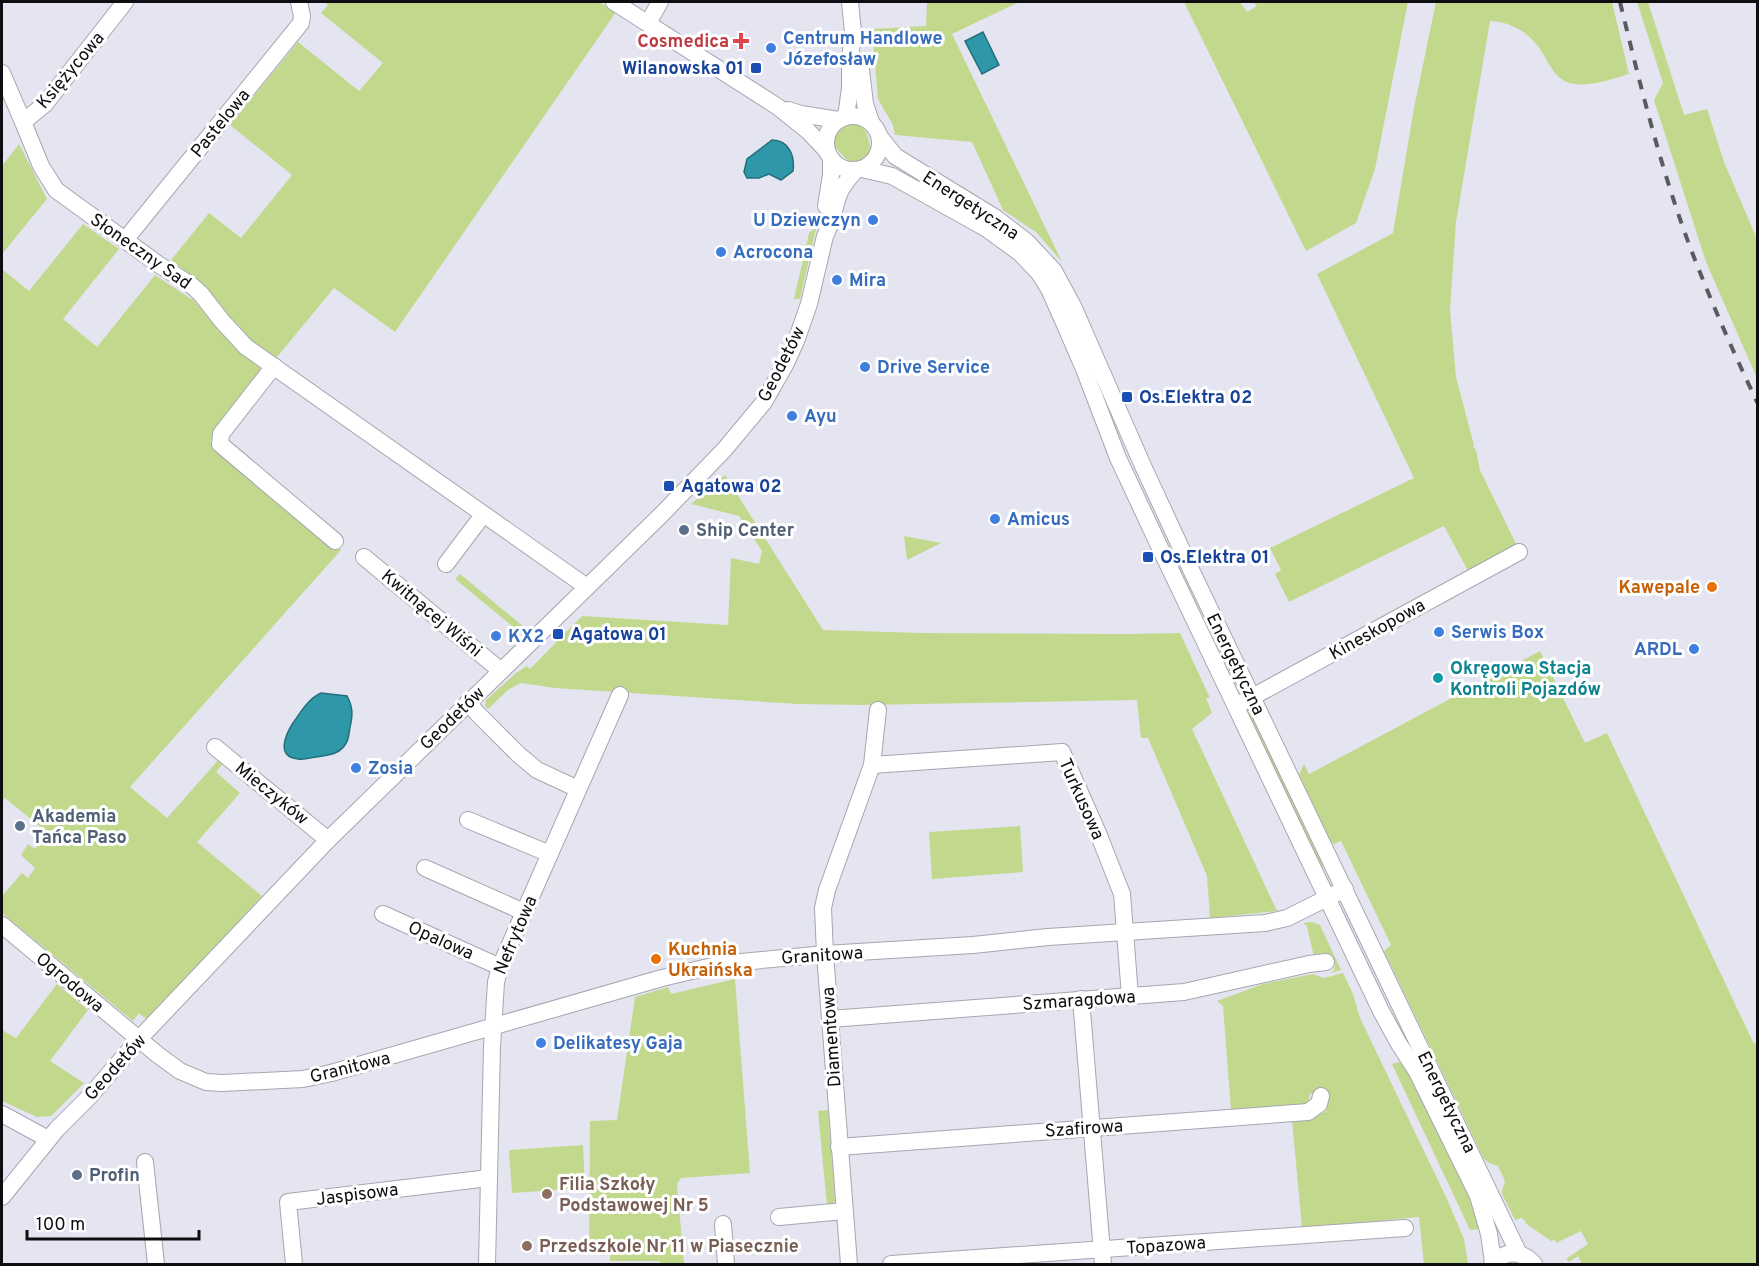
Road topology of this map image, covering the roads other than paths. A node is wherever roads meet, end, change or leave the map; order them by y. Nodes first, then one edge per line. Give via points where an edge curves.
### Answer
1 (125, 2) edge
2 (300, 2) edge
3 (614, 2) edge
4 (660, 2) edge
5 (850, 2) edge
6 (648, 23) junction
7 (853, 32) junction
8 (2, 73) edge
9 (778, 107) junction
10 (842, 118) junction
11 (23, 122) junction
12 (871, 122) junction
13 (880, 137) junction
14 (829, 155) junction
15 (859, 169) junction
16 (825, 236) junction
17 (125, 240) junction
18 (274, 366) junction
19 (483, 515) junction
20 (335, 541) dead end
21 (1519, 552) dead end
22 (364, 556) dead end
23 (446, 564) dead end
24 (587, 587) junction
25 (501, 670) junction
26 (620, 695) dead end
27 (1252, 697) junction
28 (468, 702) junction
29 (1235, 706) junction
30 (878, 710) dead end
31 (215, 747) dead end
32 (872, 765) junction
33 (578, 789) junction
34 (468, 820) dead end
35 (328, 840) junction
36 (550, 854) junction
37 (425, 868) dead end
38 (1345, 889) junction
39 (1327, 898) junction
40 (524, 912) junction
41 (383, 914) dead end
42 (2, 925) edge
43 (1125, 933) junction
44 (825, 954) junction
45 (1326, 962) dead end
46 (500, 967) junction
47 (1130, 996) junction
48 (1081, 999) junction
49 (830, 1019) junction
50 (494, 1026) junction
51 (140, 1039) junction
52 (1321, 1096) dead end
53 (2, 1114) edge
54 (1091, 1127) junction
55 (48, 1139) junction
56 (839, 1147) junction
57 (145, 1162) dead end
58 (489, 1178) junction
59 (2, 1197) edge
60 (844, 1211) junction
61 (779, 1216) dead end
62 (723, 1224) dead end
63 (1405, 1228) dead end
64 (1520, 1254) junction
65 (1102, 1257) edge
66 (1493, 1263) edge
67 (156, 1264) edge
68 (294, 1264) edge
69 (487, 1264) edge
70 (726, 1264) edge
71 (849, 1264) edge
72 (891, 1264) edge
73 (1534, 1264) edge

1 - 11 street, Księżycowa via 45,104
2 - 17 street, Pastelowa via 301,23
3 - 6 street
4 - 6 street
5 - 7 street
6 - 9 street
7 - 10 street via 850,88
7 - 12 street
8 - 11 street, Księżycowa
9 - 10 street via 801,114
9 - 14 street via 808,131
10 - 12 street via 859,116
10 - 14 street via 828,134
11 - 17 street, Słoneczny Sad via 41,166 56,190
12 - 13 street
13 - 15 street via 877,155
13 - 27 street, Energetyczna via 895,156 996,218 1027,242 1054,272
14 - 15 street via 841,167
14 - 16 street, Geodetów
15 - 16 street, Geodetów via 845,182
15 - 29 street, Energetyczna via 892,176 980,224 1020,253 1039,273 1080,360 1118,458
16 - 24 street, Geodetów via 807,313 764,402 724,450
17 - 18 street, Słoneczny Sad via 191,285 246,347
18 - 19 street, Słoneczny Sad
18 - 20 street via 221,434 220,444
19 - 23 street
19 - 24 street, Słoneczny Sad
21 - 27 street, Kineskopowa
22 - 25 street, Kwitnącej Wiśni
24 - 25 street, Geodetów
25 - 28 street, Geodetów
26 - 33 street, Nefrytowa
27 - 29 street, Kineskopowa
27 - 38 street, Energetyczna
28 - 33 street via 537,770
28 - 35 street, Geodetów
29 - 39 street, Energetyczna
30 - 32 street, Diamentowa
31 - 35 street, Mieczyków
32 - 43 street, Turkusowa via 1062,752 1122,894
32 - 44 street, Diamentowa via 827,890 823,908
33 - 36 street, Nefrytowa
34 - 36 street
35 - 51 street, Geodetów
36 - 40 street, Nefrytowa
37 - 40 street
38 - 39 street, Granitowa
38 - 64 street, Energetyczna
39 - 43 street, Granitowa via 1276,922
39 - 66 street, Energetyczna via 1478,1196 1490,1234
40 - 46 street, Nefrytowa
41 - 46 street, Opalowa
42 - 51 street, Ogrodowa
43 - 44 street, Granitowa
43 - 47 street, Turkusowa
44 - 49 street, Diamentowa
44 - 50 street, Granitowa via 712,966
45 - 47 street, Szmaragdowa via 1184,992
46 - 50 street, Nefrytowa
47 - 48 street, Szmaragdowa
48 - 49 street, Szmaragdowa
48 - 54 street
49 - 56 street, Diamentowa
50 - 51 street, Granitowa via 303,1079 231,1082 206,1082 190,1076
50 - 58 street, Nefrytowa
51 - 55 street, Geodetów
52 - 54 street, Szafirowa via 1319,1104 1308,1112
53 - 55 street
54 - 56 street, Szafirowa
54 - 65 street
55 - 59 street, Geodetów
56 - 60 street, Diamentowa
57 - 67 street
58 - 68 street, Jaspisowa via 288,1202
58 - 69 street, Nefrytowa
60 - 61 street
60 - 71 street, Diamentowa
62 - 70 street
63 - 65 street, Topazowa
64 - 66 street, Energetyczna via 1505,1254
64 - 73 street, Energetyczna
65 - 72 street, Topazowa

